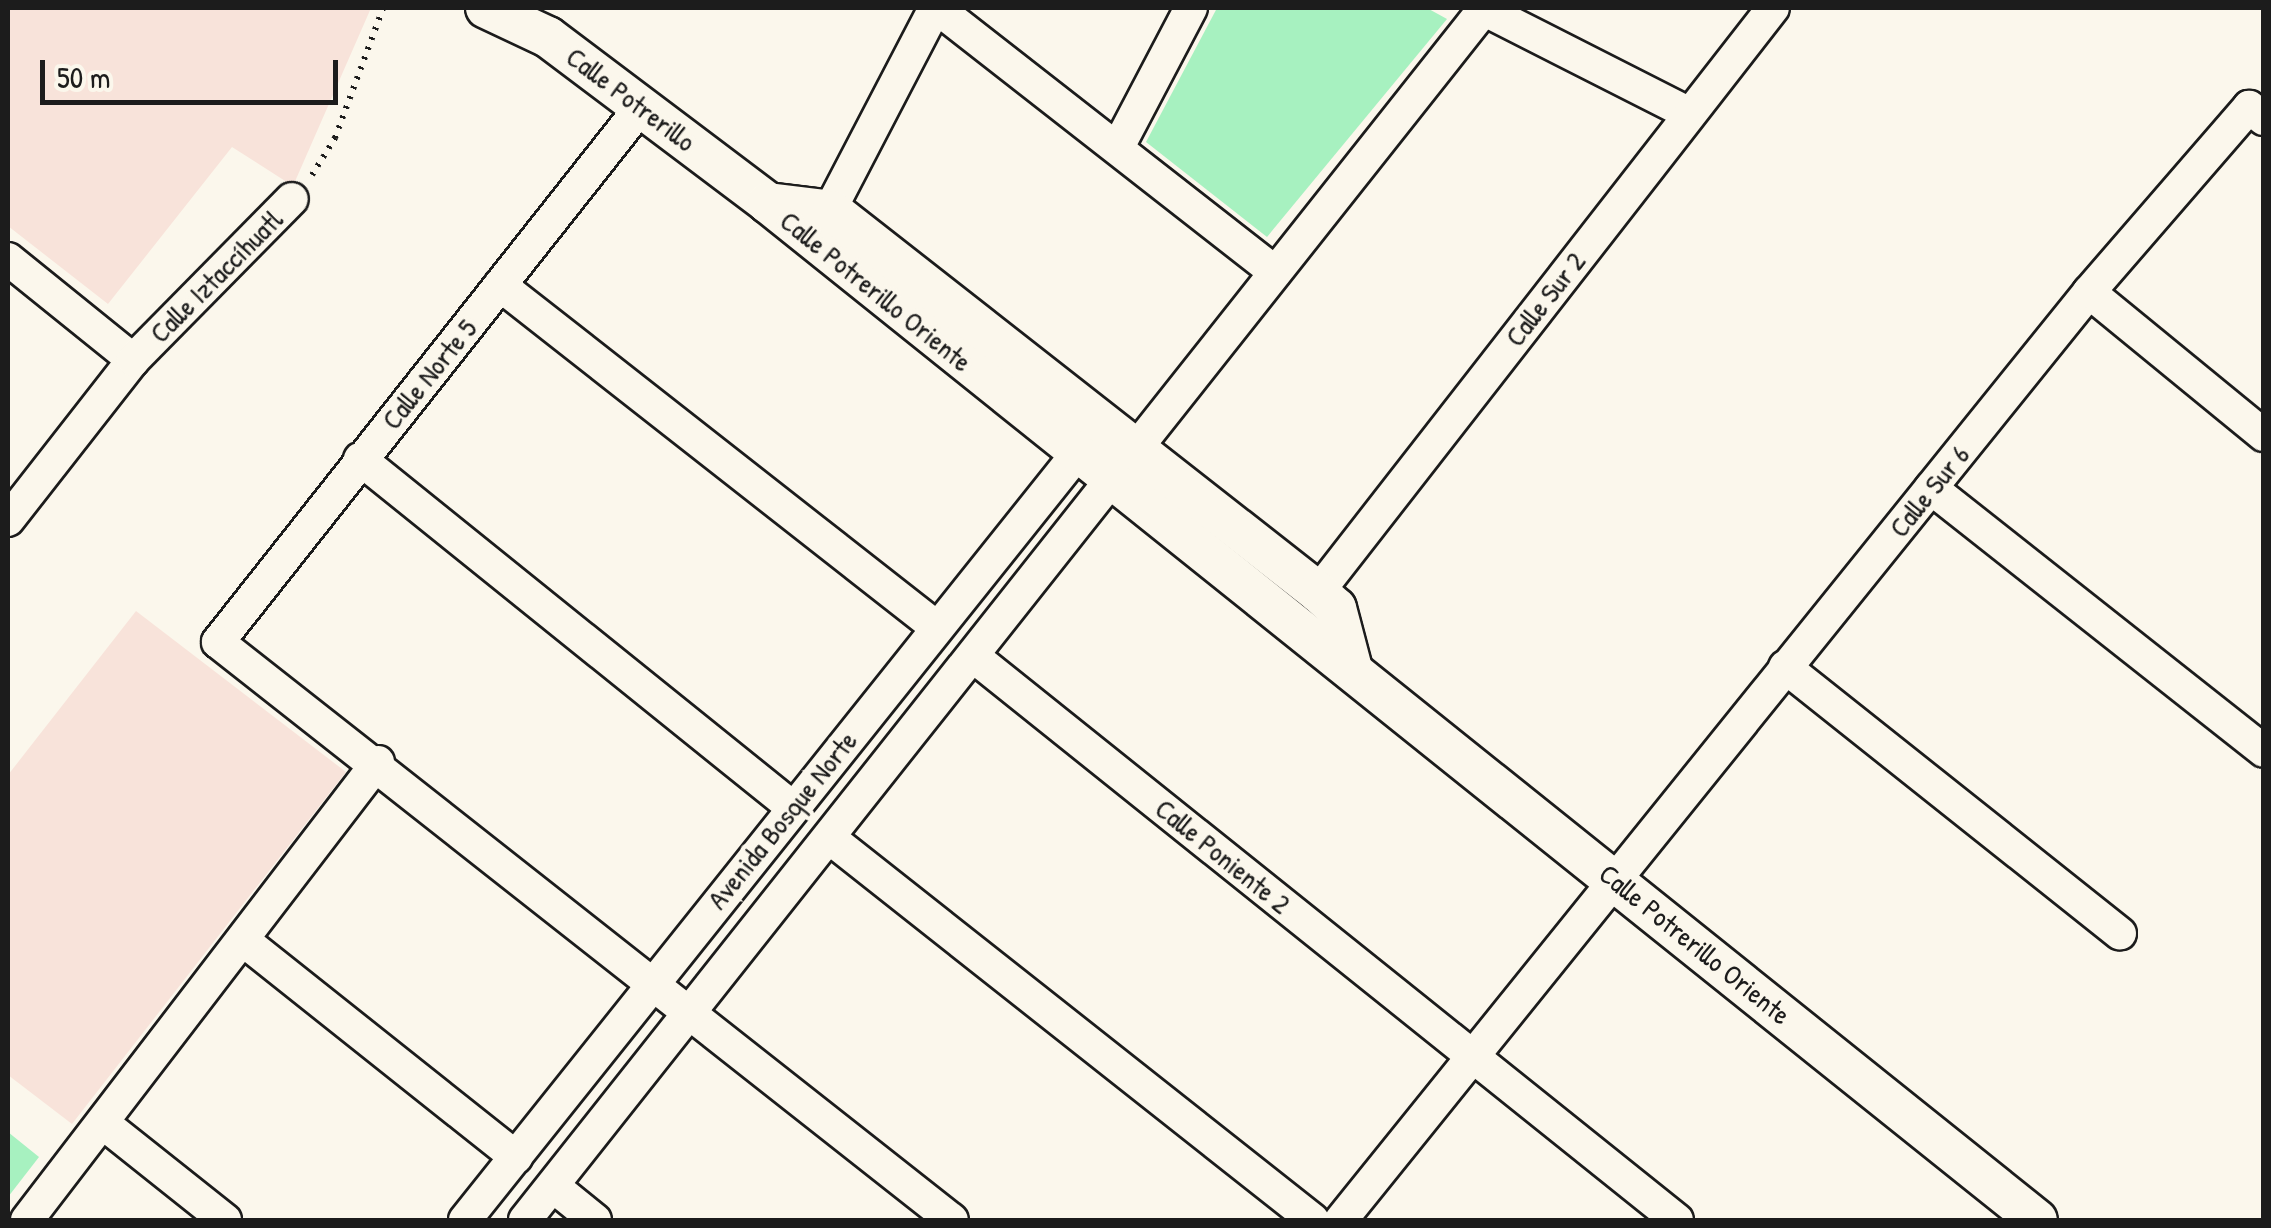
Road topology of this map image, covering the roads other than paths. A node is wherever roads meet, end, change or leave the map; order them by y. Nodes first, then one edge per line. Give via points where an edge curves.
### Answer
1 (486, 8) edge
2 (936, 8) edge
3 (1191, 8) edge
4 (1482, 8) edge
5 (1773, 8) edge
6 (641, 107) junction
7 (2256, 113) edge
8 (1688, 114) junction
9 (1118, 147) junction
10 (292, 200) road end
11 (768, 203) joint
12 (822, 225) junction
13 (8, 259) edge
14 (1274, 272) junction
15 (500, 285) junction
16 (2089, 292) junction
17 (132, 360) junction
18 (1102, 422) junction
19 (2264, 434) edge
20 (1137, 449) junction
21 (1076, 454) junction
22 (360, 458) junction
23 (1112, 482) junction
24 (1931, 488) junction
25 (8, 520) edge
26 (1318, 592) junction
27 (936, 627) junction
28 (973, 656) junction
29 (1785, 667) junction
30 (1352, 669) junction
31 (2264, 751) edge
32 (378, 762) junction
33 (792, 807) junction
34 (830, 840) junction
35 (1615, 880) junction
36 (2120, 933) dead end
37 (243, 940) junction
38 (652, 983) junction
39 (687, 1009) junction
40 (1472, 1056) junction
41 (102, 1123) junction
42 (516, 1158) junction
43 (553, 1186) junction
44 (27, 1220) edge
45 (226, 1220) edge
46 (464, 1220) edge
47 (525, 1220) edge
48 (594, 1220) edge
49 (952, 1220) edge
50 (1313, 1220) edge
51 (1342, 1220) edge
52 (1677, 1220) edge
53 (2037, 1220) edge

1 - 6 street, Calle Potrerillo via 548,37
2 - 9 street
2 - 12 street
3 - 9 street
4 - 8 street
4 - 14 street, Avenida Bosque Norte
5 - 8 street, Calle Sur 2
6 - 11 street, Calle Potrerillo
6 - 15 street, Calle Norte 5
7 - 16 street, Calle Sur 6
8 - 26 street, Calle Sur 2
9 - 14 street
10 - 17 street, Calle Iztaccíhuatl
11 - 12 street, Calle Potrerillo Oriente
12 - 18 street, Calle Potrerillo Oriente
12 - 21 street, Calle Potrerillo Oriente
13 - 17 street
14 - 20 street, Avenida Bosque Norte
15 - 22 street, Calle Norte 5
15 - 27 street
16 - 19 street
16 - 24 street, Calle Sur 6
17 - 25 street, Calle Iztaccíhuatl
18 - 20 street, Calle Potrerillo Oriente
18 - 21 street, Avenida Bosque Norte
20 - 23 street, Avenida Bosque Norte
20 - 26 street, Calle Potrerillo Oriente
21 - 23 street, Calle Potrerillo Oriente
21 - 27 street, Avenida Bosque Norte
22 - 32 street, Calle Norte 5 via 218,642
22 - 33 street
23 - 28 street, Avenida Bosque Norte
23 - 30 street, Calle Potrerillo Oriente
24 - 29 street, Calle Sur 6
24 - 31 street
26 - 30 street, Calle Potrerillo Oriente via 1336,608
27 - 33 street, Avenida Bosque Norte
28 - 34 street, Avenida Bosque Norte
28 - 40 street, Calle Poniente 2
29 - 35 street, Calle Sur 6
29 - 36 street
30 - 35 street, Calle Potrerillo Oriente
32 - 37 street
32 - 38 street
33 - 38 street, Avenida Bosque Norte
34 - 39 street, Avenida Bosque Norte
34 - 50 street
35 - 40 street, Calle Sur 6
35 - 53 street, Calle Potrerillo Oriente
37 - 41 street
37 - 42 street
38 - 39 street
38 - 42 street, Avenida Bosque Norte
39 - 43 street, Avenida Bosque Norte
39 - 49 street
40 - 51 street, Calle Sur 6
40 - 52 street, Calle Poniente 2
41 - 44 street
41 - 45 street
42 - 46 street, Avenida Bosque Norte
43 - 47 street, Avenida Bosque Norte
43 - 48 street

